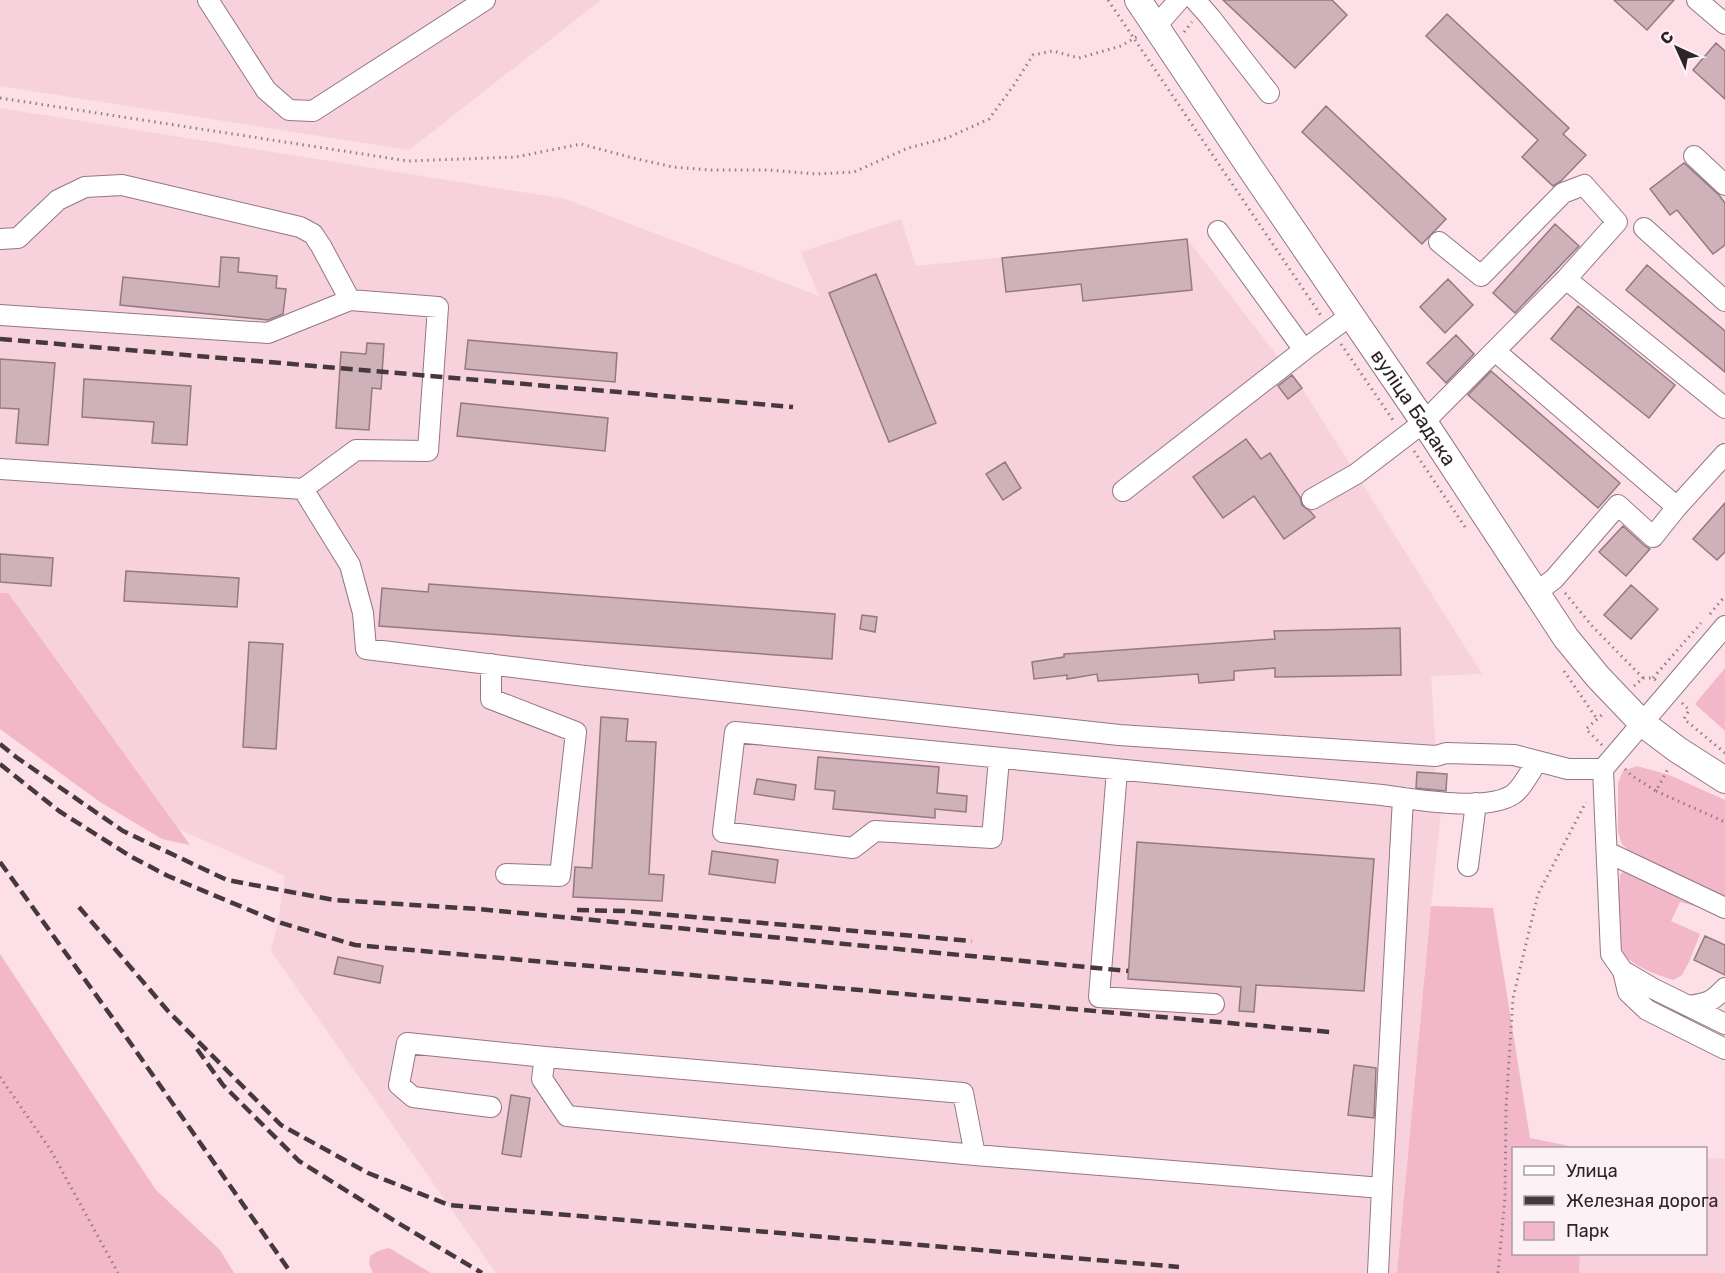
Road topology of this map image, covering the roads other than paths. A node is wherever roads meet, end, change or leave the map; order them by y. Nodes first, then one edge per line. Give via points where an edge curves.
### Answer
1 (208, 0) edge
2 (485, 0) edge
3 (1138, 0) edge
4 (1179, 0) edge
5 (1195, 0) edge
6 (1697, 0) edge
7 (1725, 24) edge
8 (1156, 26) junction
9 (1269, 93) dead end
10 (1694, 156) dead end
11 (1725, 185) edge
12 (1644, 228) dead end
13 (1218, 231) dead end
14 (0, 239) edge
15 (1439, 242) dead end
16 (1566, 279) junction
17 (350, 300) junction
18 (1725, 301) edge
19 (0, 315) edge
20 (1341, 322) junction
21 (1304, 350) junction
22 (1495, 351) junction
23 (1725, 408) edge
24 (1414, 429) junction
25 (1725, 454) edge
26 (0, 469) edge
27 (303, 489) junction
28 (1123, 491) dead end
29 (1312, 499) dead end
30 (1677, 507) junction
31 (1537, 592) junction
32 (1725, 626) edge
33 (491, 664) junction
34 (1642, 723) junction
35 (999, 759) junction
36 (1537, 761) junction
37 (1608, 762) junction
38 (1117, 770) junction
39 (1724, 778) edge
40 (1403, 798) junction
41 (1476, 803) junction
42 (1607, 852) junction
43 (1468, 866) dead end
44 (506, 874) dead end
45 (1725, 908) edge
46 (1623, 971) junction
47 (1725, 988) edge
48 (1214, 1004) dead end
49 (1688, 1006) junction
50 (1725, 1024) edge
51 (1725, 1049) edge
52 (545, 1057) junction
53 (491, 1107) dead end
54 (975, 1155) junction
55 (1382, 1188) junction
56 (1378, 1273) edge

1 - 2 street via 266,90 289,111 313,111
3 - 8 main road, вуліца Бадака
4 - 8 street
5 - 9 street
6 - 7 street
8 - 20 main road, вуліца Бадака via 1251,170
10 - 11 street
12 - 18 street
13 - 21 street
14 - 17 street via 18,238 58,200 86,187 122,185 300,227 313,234
15 - 16 street via 1481,276 1563,193 1584,185 1617,222
16 - 22 street
16 - 23 street
17 - 19 street via 268,333
17 - 27 street via 438,307 428,451 356,450
20 - 21 street
20 - 24 main road, вуліца Бадака
21 - 28 street
22 - 24 street
22 - 30 street
24 - 29 street via 1356,474
24 - 31 main road, вуліца Бадака
25 - 30 street
26 - 27 street
27 - 33 street via 350,566 363,613 366,649
30 - 31 street via 1653,537 1618,506 1554,579
31 - 34 main road, вуліца Бадака via 1566,638
32 - 34 street
33 - 36 street via 1119,735 1436,756 1514,755
33 - 44 street via 490,699 576,732 560,876
34 - 37 street
34 - 39 main road, вуліца Бадака
35 - 35 street via 735,732 723,832 853,848 875,831 992,838
35 - 38 street
36 - 37 street via 1568,770
36 - 41 street via 1515,793
37 - 42 street
38 - 40 street
38 - 48 street via 1099,997
40 - 41 street
40 - 55 street
41 - 43 street
42 - 45 street
42 - 46 street via 1611,954
46 - 49 street
46 - 51 street via 1628,992 1647,1010
47 - 49 street via 1713,1000
49 - 50 street
52 - 53 street via 407,1043 399,1085 413,1097
52 - 54 street via 542,1079 567,1116
52 - 54 street via 963,1093
54 - 55 street
55 - 56 street

